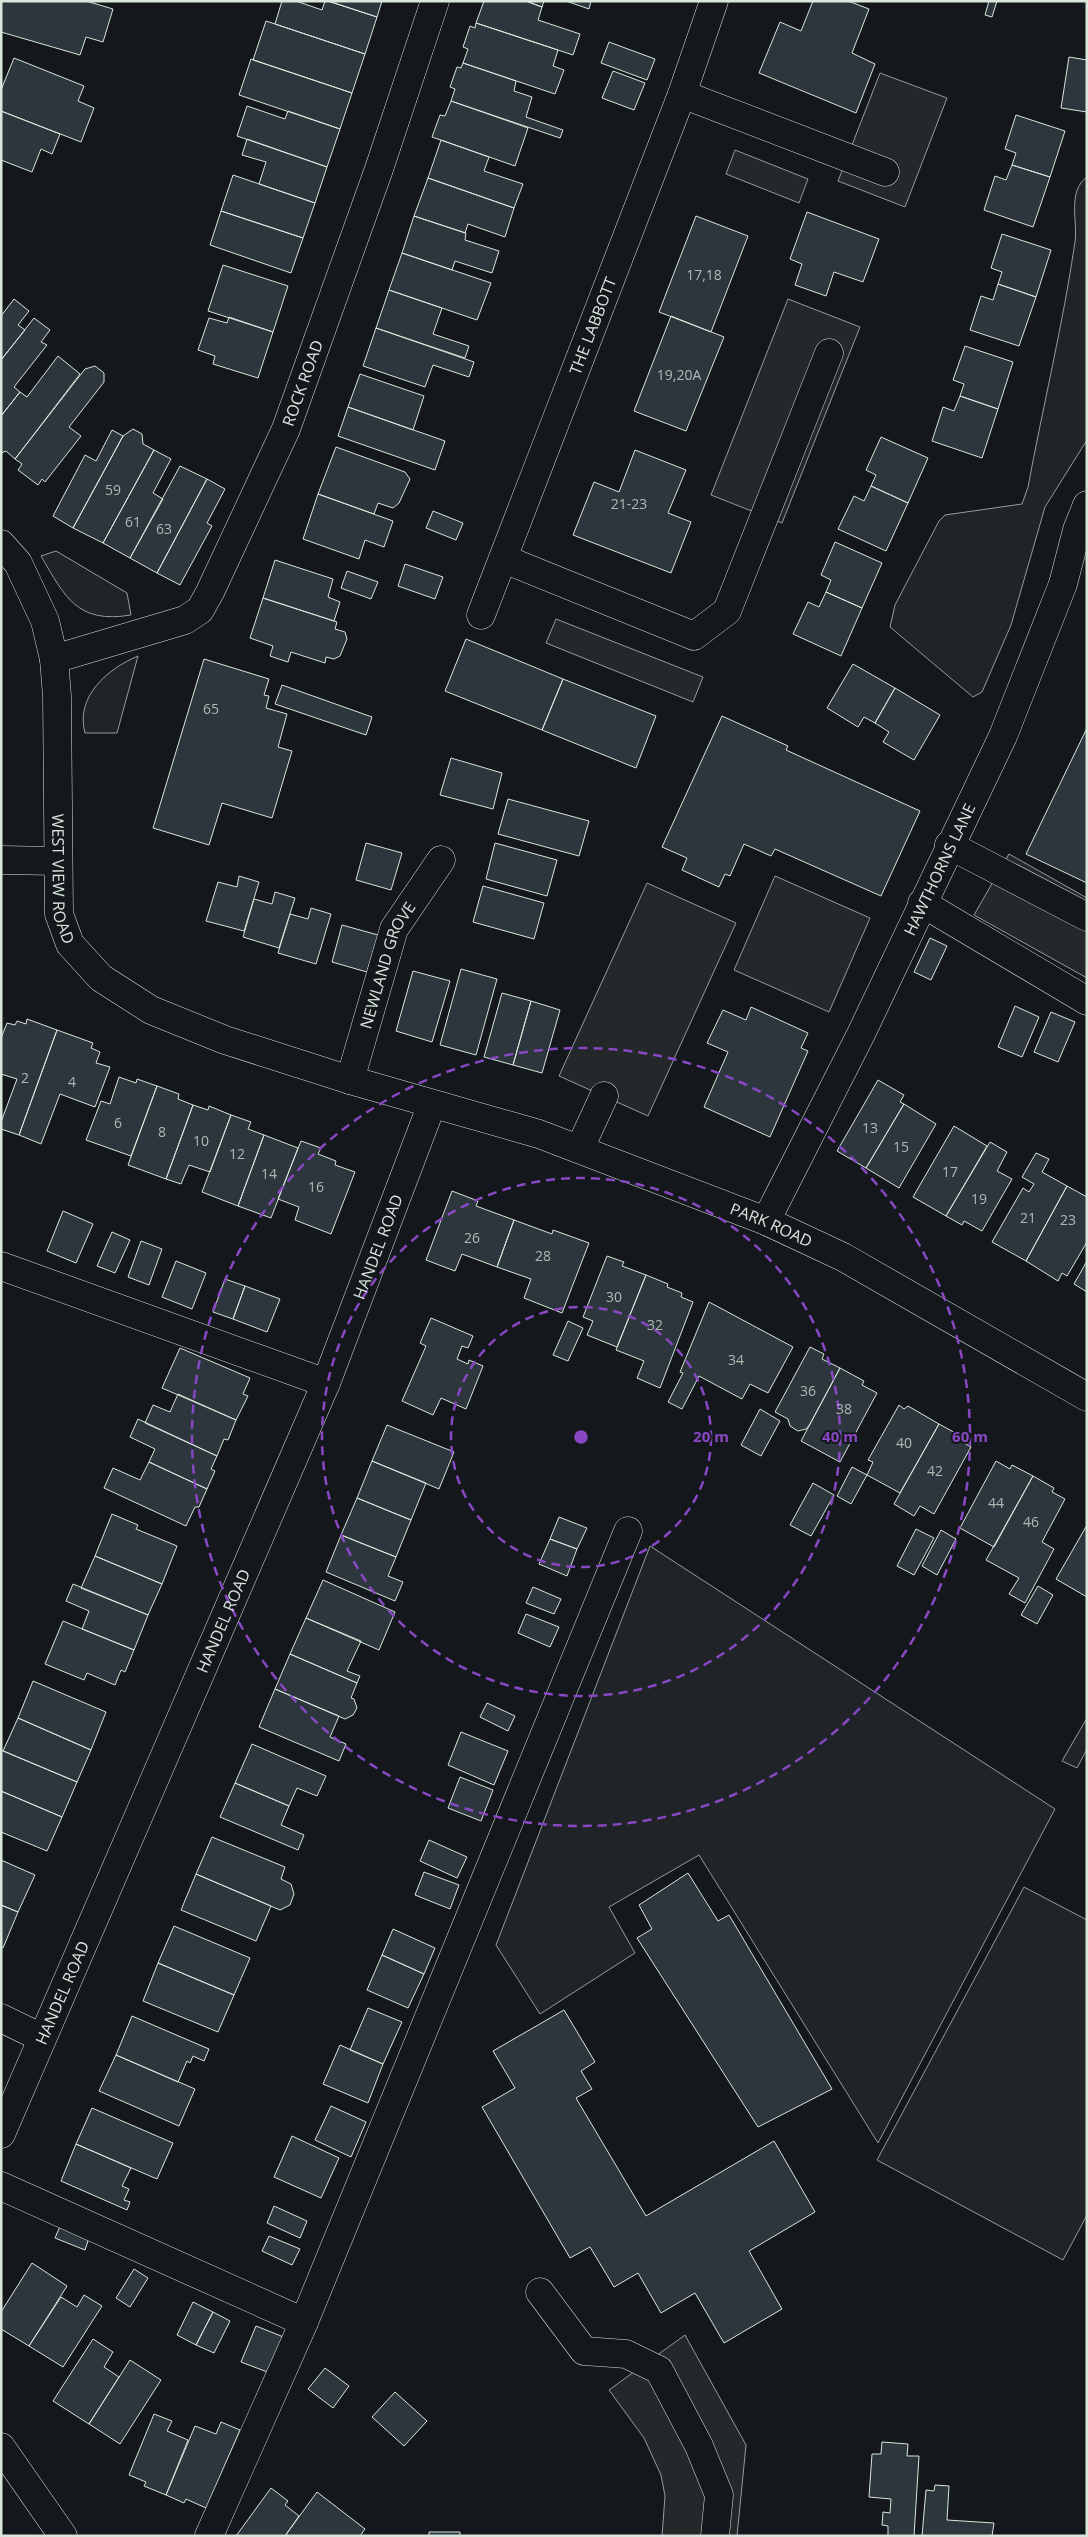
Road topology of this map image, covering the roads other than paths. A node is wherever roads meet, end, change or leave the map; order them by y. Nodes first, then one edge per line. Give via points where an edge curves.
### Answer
1 (435, 1) edge
2 (714, 1) edge
3 (682, 94) junction
4 (885, 172) dead end
5 (828, 353) dead end
6 (1087, 505) edge
7 (1, 544) edge
8 (504, 558) junction
9 (481, 615) dead end
10 (54, 659) junction
11 (949, 845) junction
12 (1, 860) edge
13 (442, 860) dead end
14 (57, 861) junction
15 (922, 903) junction
16 (1087, 917) edge
17 (1087, 1001) edge
18 (350, 1080) junction
19 (604, 1096) dead end
20 (432, 1104) junction
21 (580, 1148) junction
22 (766, 1221) junction
23 (1, 1266) edge
24 (326, 1383) junction
25 (1087, 1397) edge
26 (628, 1531) dead end
27 (1, 2018) edge
28 (42, 2038) junction
29 (1, 2134) edge
30 (1, 2186) edge
31 (540, 2292) dead end
32 (304, 2322) junction
33 (1, 2447) edge
34 (63, 2536) edge
35 (209, 2536) edge
36 (716, 2536) edge

1 - 10 street, ROCK ROAD via 286,429 200,610 185,620
2 - 3 street, THE LABBOTT
3 - 4 street
3 - 8 street, THE LABBOTT
5 - 8 street via 727,611 694,636
6 - 11 street, HAWTHORNS LANE via 1063,584 1003,736
7 - 10 street, WEST VIEW ROAD via 18,563 46,621
8 - 9 street, THE LABBOTT
10 - 14 street, WEST VIEW ROAD
11 - 15 street, HAWTHORNS LANE
11 - 16 street
12 - 14 street
13 - 18 street, NEWLAND GROVE via 394,929
14 - 18 street, WEST VIEW ROAD via 59,914 70,944 102,978 159,1014 225,1040
15 - 17 street
15 - 22 street, HAWTHORNS LANE via 861,1034
18 - 20 street, WEST VIEW ROAD
19 - 21 street
20 - 21 street, PARK ROAD
20 - 24 street, HANDEL ROAD
21 - 22 street, PARK ROAD
22 - 25 street, PARK ROAD via 843,1257
23 - 24 street
24 - 28 street, HANDEL ROAD
26 - 32 street
27 - 28 street
28 - 29 street, HANDEL ROAD
30 - 32 street
31 - 36 street via 584,2351 626,2354 659,2370 719,2495
32 - 35 street
33 - 34 street

